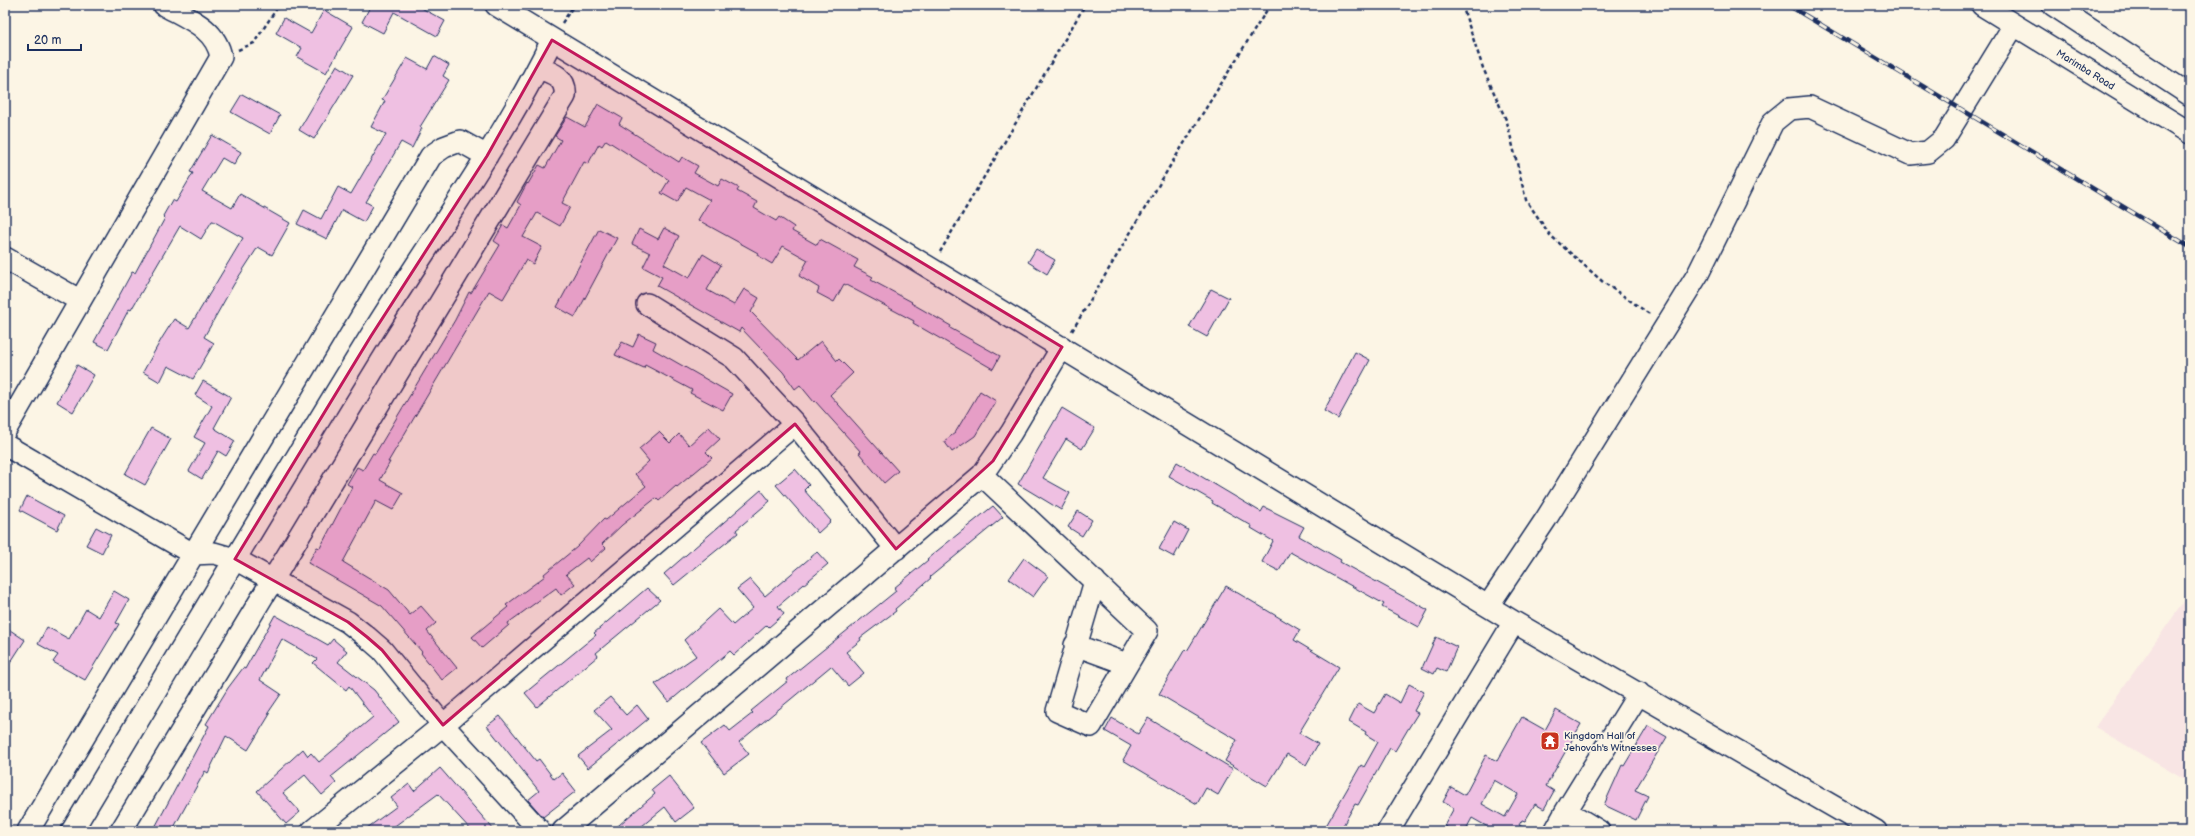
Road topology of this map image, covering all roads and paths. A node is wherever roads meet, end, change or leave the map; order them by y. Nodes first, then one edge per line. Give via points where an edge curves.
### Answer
1 (164, 5) edge
2 (279, 5) edge
3 (496, 5) edge
4 (1085, 5) edge
5 (1270, 5) edge
6 (1462, 5) edge
7 (1982, 5) edge
8 (2053, 5) edge
9 (2014, 25) junction
10 (552, 40) junction
11 (221, 57) junction
12 (538, 68) junction
13 (2190, 95) edge
14 (2190, 133) edge
15 (487, 156) junction
16 (5, 258) edge
17 (930, 268) junction
18 (79, 300) junction
19 (646, 304) dead end
20 (1666, 326) junction
21 (1062, 347) junction
22 (795, 424) junction
23 (5, 431) edge
24 (5, 445) edge
25 (982, 475) junction
26 (896, 549) junction
27 (193, 554) junction
28 (235, 559) junction
29 (273, 580) junction
30 (1095, 581) junction
31 (1488, 606) junction
32 (1514, 622) junction
33 (1075, 645) junction
34 (1127, 664) junction
35 (1639, 692) junction
36 (443, 725) junction
37 (1566, 811) junction
38 (28, 831) edge
39 (72, 831) edge
40 (121, 831) edge
41 (312, 831) edge
42 (540, 831) edge
43 (563, 831) edge
44 (1388, 831) edge
45 (1555, 831) edge
46 (1599, 831) edge
47 (1876, 831) edge

1 - 11 street via 214,37
2 - 11 path via 254,42
3 - 10 street
4 - 17 path
5 - 21 path
6 - 20 path via 1483,68 1507,122 1526,200 1550,235 1603,282
7 - 9 street, Marimba Road
8 - 13 street
9 - 14 street, Marimba Road
9 - 20 street via 1944,139 1928,152 1910,154 1810,107 1789,109 1773,122 1698,274
10 - 12 street
10 - 17 street
11 - 18 street
12 - 15 street
12 - 29 street via 552,72 561,79 566,88 565,96
15 - 27 street via 460,141 444,147 431,156
15 - 28 street via 367,343
16 - 18 street
17 - 21 street
18 - 23 street
19 - 22 street via 734,358
20 - 31 street via 1546,519
21 - 25 street via 1008,439
21 - 31 street
22 - 26 street
22 - 36 street
24 - 27 street
25 - 26 street
25 - 30 street
26 - 43 street
27 - 28 street via 214,553
27 - 38 street
28 - 29 street
28 - 39 street
29 - 36 street via 348,622 382,650
29 - 40 street
30 - 33 street
30 - 34 street via 1147,631
31 - 32 street
32 - 35 street
32 - 44 street
33 - 34 street
33 - 34 street via 1057,711 1091,726
35 - 37 street
35 - 47 street
36 - 41 street
36 - 42 street
37 - 45 street
37 - 46 street

